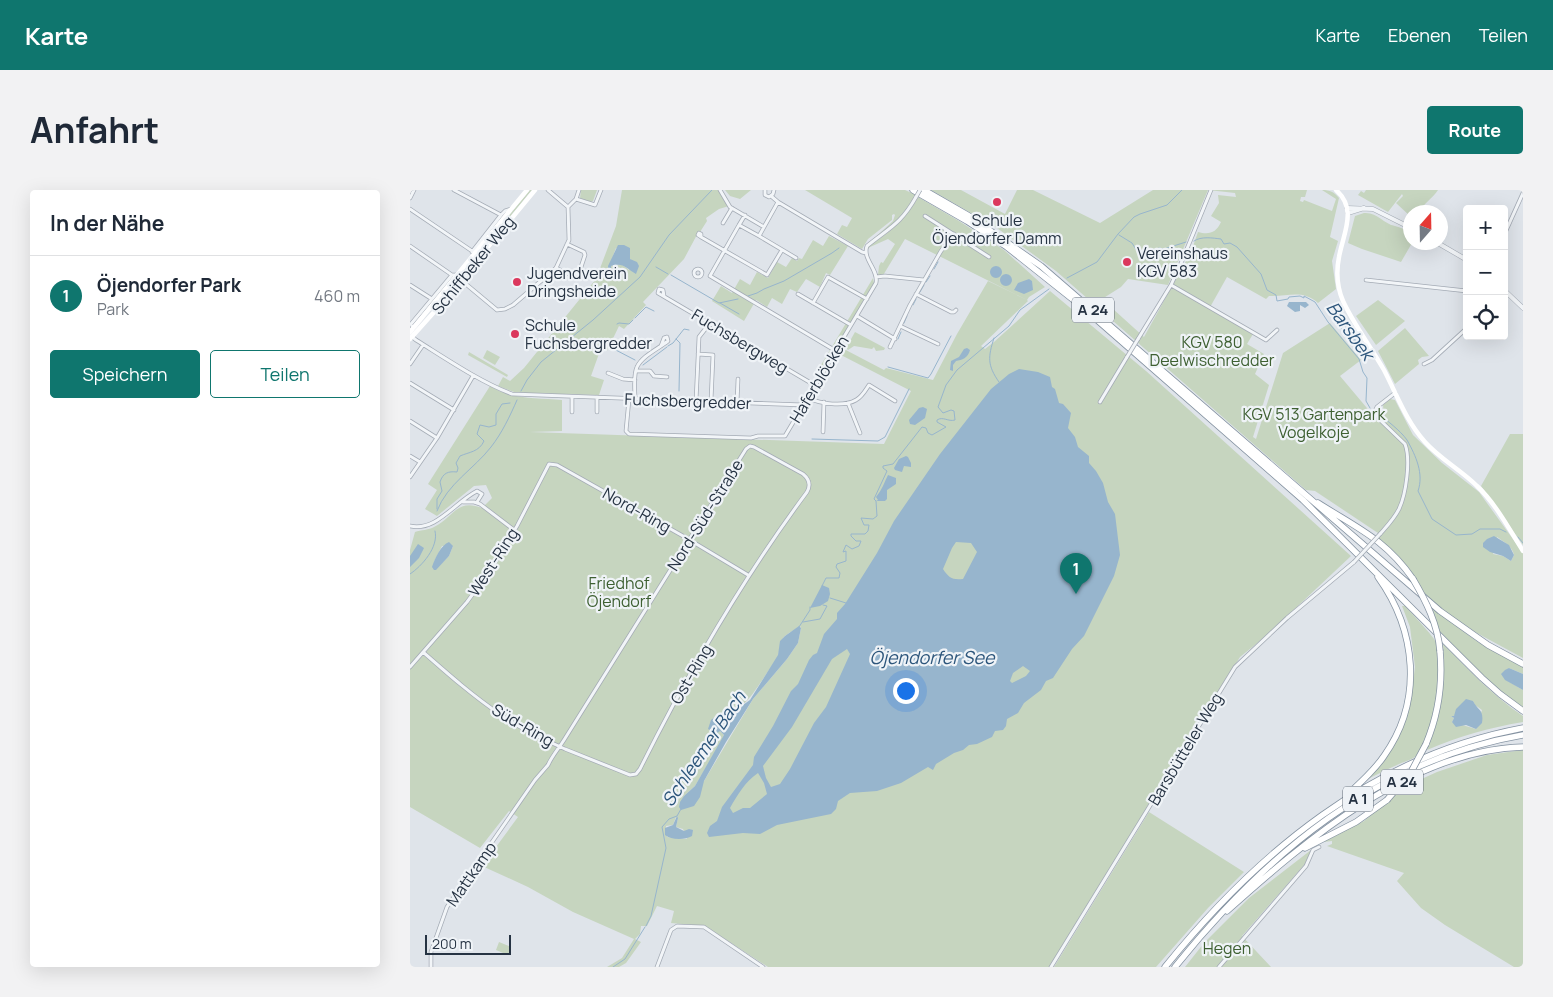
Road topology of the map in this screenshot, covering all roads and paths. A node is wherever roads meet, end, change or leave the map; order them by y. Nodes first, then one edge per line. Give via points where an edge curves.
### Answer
1 (414, 190) edge
2 (454, 190) edge
3 (527, 190) edge
4 (535, 190) edge
5 (548, 190) edge
6 (579, 190) edge
7 (601, 190) edge
8 (720, 190) edge
9 (765, 190) edge
10 (774, 190) edge
11 (913, 190) edge
12 (920, 190) edge
13 (924, 190) edge
14 (1211, 190) edge
15 (1336, 190) edge
16 (1523, 193) edge
17 (771, 196) junction
18 (410, 198) edge
19 (576, 199) junction
20 (778, 202) junction
21 (1517, 206) junction
22 (568, 207) junction
23 (732, 208) junction
24 (410, 209) edge
25 (511, 209) junction
26 (1348, 210) junction
27 (1523, 210) edge
28 (501, 216) junction
29 (745, 216) junction
30 (925, 216) dead end
31 (723, 222) dead end
32 (1403, 224) edge
33 (739, 225) junction
34 (1508, 226) edge
35 (764, 227) junction
36 (954, 234) junction
37 (759, 236) junction
38 (702, 238) dead end
39 (487, 239) junction
40 (567, 244) junction
41 (410, 246) edge
42 (488, 246) junction
43 (1448, 249) edge
44 (782, 250) junction
45 (724, 251) junction
46 (866, 253) junction
47 (472, 254) junction
48 (988, 257) dead end
49 (796, 258) dead end
50 (1463, 258) edge
51 (556, 268) junction
52 (702, 273) dead end
53 (458, 275) junction
54 (452, 276) junction
55 (710, 276) junction
56 (876, 277) junction
57 (461, 280) junction
58 (924, 280) junction
59 (1366, 280) dead end
60 (410, 285) edge
61 (1171, 285) junction
62 (1463, 291) edge
63 (798, 294) dead end
64 (916, 294) junction
65 (1508, 295) edge
66 (664, 296) dead end
67 (432, 299) junction
68 (867, 299) junction
69 (813, 303) junction
70 (1523, 308) edge
71 (956, 310) dead end
72 (857, 316) junction
73 (710, 323) junction
74 (851, 325) junction
75 (900, 326) junction
76 (1277, 330) dead end
77 (411, 331) edge
78 (1463, 332) edge
79 (895, 338) junction
80 (938, 344) dead end
81 (423, 345) junction
82 (661, 346) dead end
83 (890, 347) dead end
84 (836, 351) junction
85 (698, 354) junction
86 (410, 364) edge
87 (1424, 364) dead end
88 (636, 371) junction
89 (608, 373) dead end
90 (473, 376) dead end
91 (667, 377) dead end
92 (738, 379) dead end
93 (636, 380) junction
94 (410, 383) edge
95 (816, 386) junction
96 (1395, 393) junction
97 (572, 397) junction
98 (597, 397) junction
99 (808, 398) junction
100 (629, 399) junction
101 (635, 399) junction
102 (895, 400) dead end
103 (696, 401) junction
104 (711, 402) junction
105 (824, 402) junction
106 (1100, 402) dead end
107 (737, 403) junction
108 (848, 403) junction
109 (804, 404) junction
110 (454, 410) junction
111 (572, 412) dead end
112 (597, 412) dead end
113 (410, 421) edge
114 (823, 432) dead end
115 (860, 433) dead end
116 (437, 438) junction
117 (410, 456) edge
118 (420, 462) junction
119 (549, 464) joint
120 (410, 477) edge
121 (1293, 484) junction
122 (477, 502) junction
123 (460, 503) junction
124 (410, 526) edge
125 (514, 530) junction
126 (690, 540) junction
127 (1523, 551) edge
128 (1366, 561) junction
129 (748, 575) junction
130 (423, 652) junction
131 (1523, 664) edge
132 (410, 667) edge
133 (1523, 711) edge
134 (1523, 728) edge
135 (1523, 735) edge
136 (560, 747) junction
137 (1523, 747) edge
138 (636, 774) joint
139 (1338, 804) junction
140 (513, 814) joint
141 (1319, 846) dead end
142 (1296, 852) junction
143 (1204, 933) junction
144 (431, 967) edge
145 (656, 967) edge
146 (763, 967) edge
147 (1051, 967) edge
148 (1165, 967) edge
149 (1175, 967) edge
150 (1219, 967) edge

1 - 18 street
2 - 28 street
3 - 25 main road, Schiffbeker Weg
4 - 42 main road, Schiffbeker Weg
5 - 22 street
6 - 19 street
7 - 19 street via 595,205
8 - 23 street
9 - 17 street via 766,195
10 - 17 street
11 - 128 highway, A 24 via 990,236 1060,288 1304,500
12 - 46 street, bridge via 908,211 892,229 867,246
13 - 121 highway, A 24 via 985,226 1041,266
14 - 61 street
15 - 26 main road
16 - 21 street
17 - 20 street
19 - 22 street
20 - 35 street
20 - 46 street
21 - 27 street
21 - 34 street
22 - 40 street
23 - 29 street
23 - 31 street
24 - 47 street
25 - 28 street, Schiffbeker Weg
25 - 39 main road, Schiffbeker Weg
26 - 32 street via 1375,209
26 - 96 main road via 1337,276 1340,290 1345,305
28 - 47 street, Schiffbeker Weg
29 - 33 street
29 - 35 street
30 - 36 street
33 - 37 street
33 - 45 street
35 - 37 street
36 - 48 street
36 - 58 street
37 - 44 street
38 - 45 street
39 - 42 main road
39 - 47 main road, Schiffbeker Weg
40 - 51 street
40 - 51 street via 584,252 579,273 573,276
41 - 54 street
42 - 57 main road, Schiffbeker Weg
43 - 50 street
44 - 45 street via 767,275
44 - 49 street
45 - 55 street
46 - 56 street
47 - 53 main road, Schiffbeker Weg
51 - 57 street via 505,309 496,310
52 - 55 street
53 - 54 street, Schiffbeker Weg
53 - 57 main road
53 - 77 main road, Schiffbeker Weg
54 - 67 street, Schiffbeker Weg
55 - 84 street
56 - 58 street
56 - 68 street, Haferblöcken
57 - 77 main road, Schiffbeker Weg
58 - 64 street
59 - 62 street
60 - 67 street
61 - 76 street via 1266,340
61 - 106 street, bridge
63 - 69 street
64 - 71 street via 951,312
64 - 75 street
65 - 70 street
66 - 73 street, Fuchsbergweg
67 - 77 street, Schiffbeker Weg
68 - 69 street via 828,277
68 - 72 street, Haferblöcken
69 - 74 street
72 - 74 street, Haferblöcken
72 - 79 street
73 - 85 street via 699,337
73 - 95 street, Fuchsbergweg
74 - 84 street, Haferblöcken
75 - 79 street
75 - 80 street
77 - 81 street, Fuchsbergredder
78 - 87 street
79 - 83 street
81 - 86 street
81 - 97 street, Fuchsbergredder via 512,394
82 - 88 street via 643,359
84 - 95 street, Haferblöcken
85 - 103 street
85 - 104 street via 713,355
88 - 91 street via 650,371 654,376
88 - 93 street
89 - 93 street
90 - 110 street
92 - 107 street
93 - 101 street
94 - 110 street
95 - 99 street, Haferblöcken
96 - 127 main road via 1421,438 1486,496
96 - 147 street, Barsbütteler Weg, bridge via 1375,411 1405,444 1405,485 1396,515 1354,562 1287,618 1236,667
97 - 98 street, Fuchsbergredder
97 - 111 street
98 - 100 street, Fuchsbergredder
98 - 112 street
99 - 105 street
99 - 109 street, Haferblöcken
100 - 101 street, Fuchsbergredder
100 - 109 street, Haferblöcken via 628,434 751,438 787,435
101 - 103 street, Fuchsbergredder
102 - 108 street via 869,385 863,395
103 - 104 street, Fuchsbergredder
104 - 107 street, Fuchsbergredder
105 - 108 street
105 - 114 street
107 - 109 street, Fuchsbergredder
108 - 115 street
110 - 116 street
113 - 116 street
116 - 118 street
117 - 118 street
118 - 120 street
119 - 125 street, West-Ring
119 - 126 street, Nord-Ring via 557,465
121 - 131 highway, A 24 via 1440,612
121 - 142 highway, A 24, bridge via 1379,541 1413,578 1432,615 1439,640 1441,690 1426,744 1411,772 1387,800 1356,822
122 - 123 street
122 - 123 street via 482,494 477,491
122 - 125 street
123 - 124 street via 430,524
125 - 130 street, West-Ring via 467,602
126 - 129 street, Nord-Ring
126 - 129 street, Nord-Süd-Straße via 749,446 803,474 808,480 808,489
126 - 136 street, Nord-Süd-Straße
128 - 133 highway, A 24 via 1482,678
128 - 139 highway, A 1 via 1388,591 1403,622 1410,654 1409,690 1403,718 1388,751
129 - 138 street, Ost-Ring
130 - 132 street, West-Ring
130 - 136 street, Süd-Ring via 501,715
134 - 139 highway, A 1 via 1479,738 1420,759
135 - 143 highway, A 1 via 1445,756 1401,775 1348,805 1266,867
136 - 138 street, Süd-Ring
136 - 140 street, Nord-Süd-Straße
137 - 142 highway, A 24 via 1504,747 1467,756 1410,778 1352,810
139 - 148 highway, A 1 via 1256,868 1216,907
140 - 144 street, Mattkamp via 447,907 431,952
141 - 150 street via 1313,850 1306,866
142 - 143 highway
143 - 149 highway, A 1
145 - 146 street via 674,926 704,927

